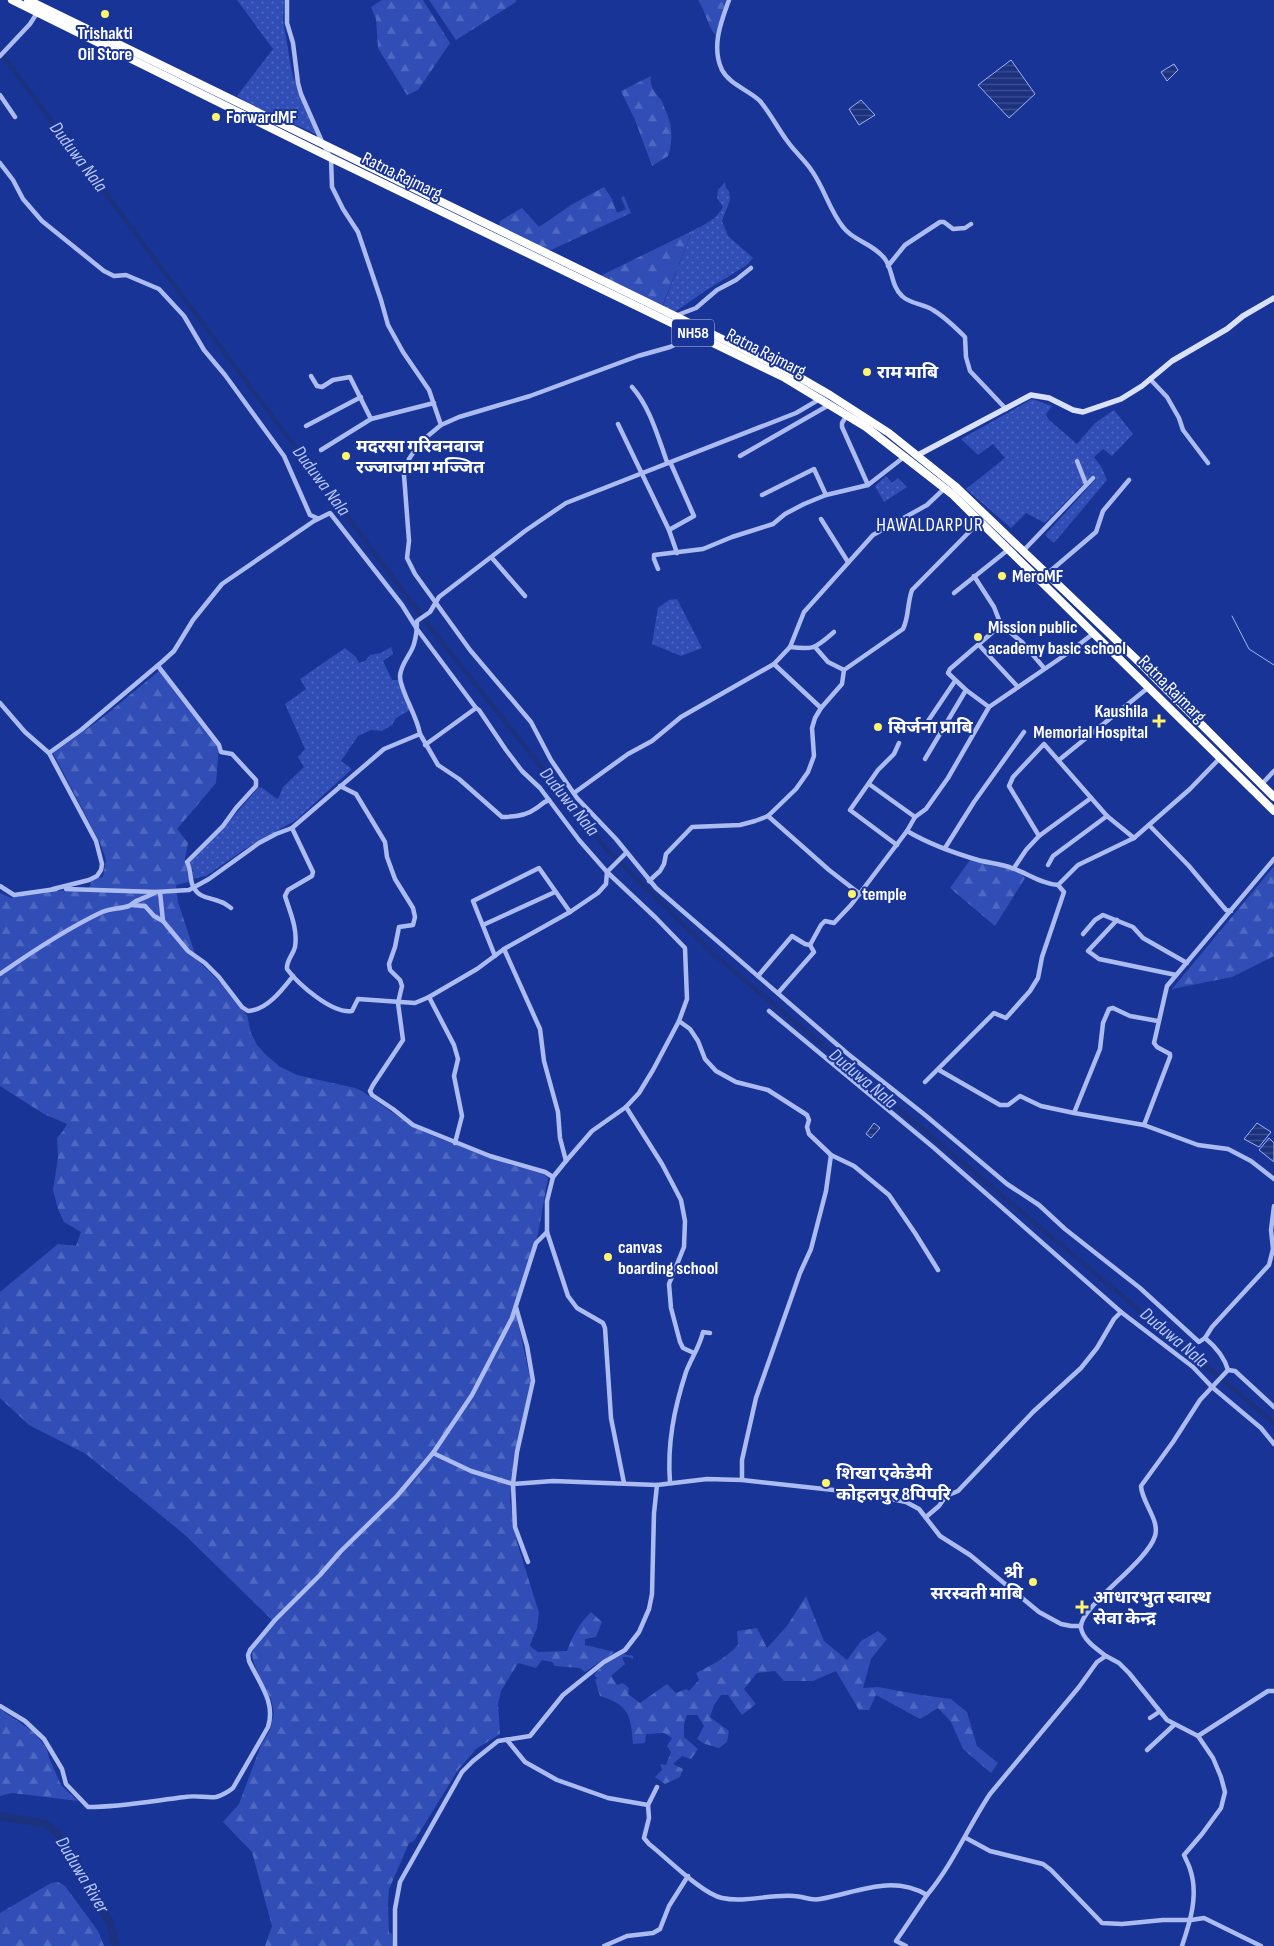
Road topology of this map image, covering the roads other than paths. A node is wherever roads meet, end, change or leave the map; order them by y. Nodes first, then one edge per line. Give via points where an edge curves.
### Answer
1 (12, 0) edge
2 (28, 0) edge
3 (288, 0) edge
4 (729, 0) edge
5 (37, 13) junction
6 (0, 56) edge
7 (0, 95) edge
8 (15, 118) dead end
9 (323, 144) junction
10 (331, 158) junction
11 (0, 163) edge
12 (971, 224) dead end
13 (888, 266) junction
14 (751, 268) dead end
15 (1274, 298) edge
16 (674, 316) junction
17 (692, 333) junction
18 (311, 376) dead end
19 (1150, 378) junction
20 (632, 387) dead end
21 (361, 397) junction
22 (821, 398) junction
23 (434, 403) junction
24 (830, 404) junction
25 (1006, 409) junction
26 (847, 415) junction
27 (371, 419) junction
28 (618, 424) dead end
29 (441, 425) junction
30 (306, 426) dead end
31 (321, 450) dead end
32 (918, 455) junction
33 (740, 456) dead end
34 (907, 457) junction
35 (1077, 461) dead end
36 (668, 463) junction
37 (1208, 463) dead end
38 (643, 474) junction
39 (1093, 478) dead end
40 (1129, 480) dead end
41 (1086, 484) junction
42 (868, 485) junction
43 (945, 488) junction
44 (762, 495) dead end
45 (826, 495) junction
46 (317, 518) junction
47 (821, 519) dead end
48 (980, 521) junction
49 (669, 530) junction
50 (1009, 549) junction
51 (1024, 550) junction
52 (677, 553) junction
53 (492, 558) junction
54 (848, 562) junction
55 (658, 569) dead end
56 (1048, 573) junction
57 (974, 576) junction
58 (954, 592) dead end
59 (525, 596) dead end
60 (435, 602) junction
61 (1001, 625) junction
62 (417, 630) junction
63 (834, 632) dead end
64 (1094, 633) junction
65 (979, 645) junction
66 (790, 648) junction
67 (815, 648) junction
68 (774, 664) junction
69 (158, 666) junction
70 (1044, 668) junction
71 (844, 670) junction
72 (955, 681) junction
73 (1018, 687) junction
74 (1149, 687) junction
75 (966, 690) junction
76 (0, 703) edge
77 (989, 707) junction
78 (476, 708) junction
79 (821, 708) junction
80 (926, 724) dead end
81 (1024, 732) dead end
82 (420, 734) junction
83 (899, 743) dead end
84 (425, 745) junction
85 (49, 753) junction
86 (1220, 758) junction
87 (925, 759) dead end
88 (1059, 760) junction
89 (1274, 771) edge
90 (869, 784) junction
91 (1261, 785) junction
92 (340, 786) junction
93 (574, 792) junction
94 (1091, 798) junction
95 (1274, 798) edge
96 (549, 800) junction
97 (1274, 811) edge
98 (768, 816) junction
99 (1107, 816) junction
100 (915, 817) junction
101 (1149, 825) junction
102 (292, 828) junction
103 (907, 831) junction
104 (1039, 836) junction
105 (1134, 838) junction
106 (897, 845) junction
107 (945, 848) junction
108 (626, 853) junction
109 (1274, 859) edge
110 (1048, 865) dead end
111 (1014, 868) junction
112 (608, 872) junction
113 (649, 881) junction
114 (1058, 885) junction
115 (0, 886) edge
116 (194, 888) junction
117 (53, 890) junction
118 (158, 892) junction
119 (555, 892) junction
120 (860, 894) junction
121 (131, 905) junction
122 (231, 908) dead end
123 (1231, 911) junction
124 (570, 912) junction
125 (1117, 920) junction
126 (162, 921) junction
127 (483, 926) junction
128 (1083, 934) dead end
129 (810, 945) junction
130 (504, 949) junction
131 (495, 956) junction
132 (1187, 963) junction
133 (0, 974) edge
134 (1176, 975) junction
135 (292, 976) junction
136 (758, 976) junction
137 (778, 993) junction
138 (429, 997) junction
139 (398, 1003) junction
140 (769, 1011) dead end
141 (679, 1021) junction
142 (1158, 1021) junction
143 (938, 1070) junction
144 (925, 1082) dead end
145 (626, 1106) junction
146 (1074, 1113) junction
147 (1144, 1125) junction
148 (455, 1143) junction
149 (831, 1156) junction
150 (566, 1161) junction
151 (553, 1176) junction
152 (1274, 1179) edge
153 (1274, 1206) edge
154 (547, 1232) junction
155 (938, 1270) dead end
156 (516, 1308) junction
157 (1121, 1312) junction
158 (710, 1333) dead end
159 (1205, 1338) junction
160 (694, 1353) junction
161 (1228, 1370) junction
162 (1213, 1386) junction
163 (1274, 1407) edge
164 (1274, 1444) edge
165 (433, 1453) junction
166 (742, 1480) junction
167 (624, 1483) junction
168 (670, 1483) junction
169 (513, 1484) junction
170 (657, 1485) junction
171 (926, 1517) junction
172 (528, 1562) dead end
173 (1080, 1626) junction
174 (1106, 1656) junction
175 (1274, 1691) edge
176 (0, 1706) edge
177 (1159, 1712) junction
178 (1150, 1718) dead end
179 (1174, 1725) junction
180 (1198, 1736) junction
181 (507, 1740) junction
182 (1148, 1750) dead end
183 (658, 1788) dead end
184 (648, 1805) junction
185 (966, 1838) junction
186 (688, 1876) junction
187 (926, 1895) junction
188 (1191, 1920) junction
189 (395, 1946) edge
190 (604, 1946) edge
191 (906, 1946) edge
192 (1182, 1946) edge
193 (1262, 1946) edge

1 - 5 highway, Ratna Rajmarg / NH58
2 - 9 highway, Ratna Rajmarg / NH58
3 - 9 street via 287,22 298,83
4 - 13 street via 718,36 722,70 758,100 771,116 812,170 842,226 849,234 875,248
5 - 6 street
5 - 10 highway, Ratna Rajmarg / NH58
7 - 8 street
9 - 10 street
9 - 16 highway, Ratna Rajmarg / NH58
10 - 17 highway, Ratna Rajmarg / NH58
10 - 23 street via 332,187 358,232 388,325
11 - 46 street via 42,222 114,276 126,275 152,285 184,316 204,350 284,456 310,515
12 - 13 street via 953,229 940,222 904,245
13 - 25 street via 903,297 932,309 965,337 970,371
14 - 16 street via 696,308
15 - 19 street
16 - 32 highway, Ratna Rajmarg / NH58 via 799,377 874,423
17 - 22 highway, Ratna Rajmarg / NH58
17 - 29 street via 670,347
18 - 21 street via 317,386 322,387 334,380 350,378
19 - 25 street via 1121,399 1083,412 1040,395 1031,395
19 - 37 street via 1167,397 1180,418 1183,430
20 - 36 street via 640,395
21 - 27 street
21 - 30 street
22 - 24 highway, Ratna Rajmarg / NH58
22 - 36 street via 796,413
23 - 27 street
23 - 29 street
24 - 26 highway, Ratna Rajmarg / NH58
24 - 33 street
25 - 32 street
26 - 34 highway, Ratna Rajmarg / NH58
26 - 42 street via 842,427
27 - 31 street
28 - 38 street
29 - 60 street via 415,450 404,475 410,541 407,558
32 - 34 street
32 - 51 highway, Ratna Rajmarg / NH58
34 - 42 street
34 - 43 highway, Ratna Rajmarg / NH58
35 - 41 street
36 - 38 street
36 - 49 street via 694,516
38 - 49 street
38 - 53 street via 566,504
39 - 41 street
40 - 56 street via 1103,511 1096,532
41 - 51 street
42 - 45 street
43 - 48 highway, Ratna Rajmarg / NH58
43 - 54 street via 927,505 873,536
44 - 45 street via 814,469
45 - 52 street via 785,514 773,524 703,549
46 - 62 street via 330,512
46 - 69 street via 222,584 174,650
47 - 54 street
48 - 50 highway, Ratna Rajmarg / NH58
48 - 71 street via 912,590 908,620 903,629
49 - 52 street
50 - 57 street
50 - 64 highway, Ratna Rajmarg / NH58
51 - 56 highway, Ratna Rajmarg / NH58
52 - 55 street via 654,555
53 - 59 street
53 - 60 street
54 - 66 street via 804,612
56 - 91 highway, Ratna Rajmarg / NH58
57 - 58 street
57 - 61 street via 994,607
60 - 62 street via 430,612 418,621
60 - 93 street via 470,650 531,722 551,760
61 - 65 street
61 - 70 street via 1022,642
62 - 78 street
62 - 82 street via 414,645 400,674
63 - 67 street
64 - 70 street
64 - 74 highway, Ratna Rajmarg / NH58
65 - 72 street via 950,670 948,673
65 - 73 street
66 - 67 street
66 - 68 street
67 - 71 street via 828,662
68 - 79 street
68 - 93 street via 681,717 652,741
69 - 85 street via 82,730
69 - 116 street via 219,744 221,752 232,754 256,780 256,786 223,826 188,860
70 - 73 street
71 - 79 street via 842,684
72 - 75 street
72 - 80 street
73 - 77 street
74 - 86 highway, Ratna Rajmarg / NH58
74 - 88 street
75 - 77 street
75 - 87 street
76 - 85 street
77 - 100 street via 948,778 926,809
78 - 84 street
78 - 96 street via 522,771
79 - 98 street via 812,728 814,756 808,772 796,789
81 - 107 street
82 - 84 street
82 - 92 street via 384,750
83 - 90 street
84 - 96 street via 438,765 502,817 520,816
85 - 117 street via 96,841 102,864 97,876
86 - 97 highway, Ratna Rajmarg / NH58
86 - 101 street
88 - 94 street
88 - 104 street via 1044,744 1012,777 1009,786
89 - 91 street
90 - 100 street
90 - 106 street via 850,810
91 - 95 highway, Ratna Rajmarg / NH58
92 - 102 street
92 - 139 street via 356,794 363,803 385,842 395,879 414,908 413,925 399,927 389,964 402,986
93 - 108 street
94 - 99 street
94 - 104 street
96 - 112 street
98 - 113 street via 740,825 692,827 666,854 660,871
98 - 120 street
99 - 105 street
99 - 110 street via 1053,856
100 - 103 street
101 - 105 street
101 - 123 street via 1226,910
102 - 116 street via 259,843
102 - 135 street via 313,872 284,896 295,931 294,950 286,966
103 - 106 street
103 - 107 street
104 - 111 street
105 - 114 street via 1078,865
106 - 120 street
107 - 111 street via 977,860
108 - 112 street
108 - 113 street
109 - 123 street
111 - 114 street via 1044,883
112 - 124 street via 606,884 598,893
112 - 141 street via 685,948 687,999
113 - 136 street
114 - 143 street via 1064,892 1063,897 1034,986 1006,1018 994,1013
115 - 117 street via 14,895
116 - 118 street
116 - 122 street via 202,896
117 - 118 street
118 - 121 street
118 - 126 street
119 - 124 street
119 - 127 street
119 - 127 street via 538,868 473,901
120 - 129 street via 834,923 825,921 821,925
121 - 126 street via 145,906
121 - 133 street via 88,919 49,940
123 - 132 street
124 - 130 street
125 - 128 street via 1103,914
125 - 132 street
125 - 134 street via 1088,951 1099,959
126 - 135 street via 248,1011 271,1001
127 - 131 street
129 - 136 street via 792,936
129 - 137 street via 814,952
130 - 131 street
130 - 150 street via 540,1029
131 - 138 street
132 - 134 street
134 - 142 street via 1168,986
135 - 139 street via 306,989 343,1012 352,1011 358,999
136 - 137 street
137 - 159 street via 1007,1184 1039,1205 1140,1288 1199,1342
138 - 139 street via 415,1003
138 - 148 street via 458,1059 454,1076 462,1116
139 - 148 street via 403,1040 370,1091 413,1125
140 - 157 street via 933,1147
141 - 145 street via 654,1070
141 - 149 street via 690,1030 705,1059 716,1071 736,1082 768,1090 807,1115 809,1134
142 - 146 street via 1109,1009 1103,1024 1100,1049
142 - 147 street via 1154,1043 1170,1057
143 - 144 street
143 - 146 street via 1000,1105 1008,1105 1020,1096 1041,1106
145 - 150 street via 592,1131
145 - 160 street via 681,1200 685,1221 684,1247 669,1284 680,1342 683,1348
146 - 147 street
147 - 152 street via 1198,1145 1228,1149 1251,1161
148 - 151 street
149 - 155 street via 854,1166 889,1195
149 - 166 street via 811,1249 756,1398 742,1460
150 - 151 street
151 - 154 street via 547,1201
153 - 159 street via 1273,1249 1269,1265
154 - 156 street via 536,1243
154 - 167 street via 568,1296 577,1308 603,1323 605,1328 610,1418
156 - 165 street via 472,1395
156 - 169 street via 533,1381
157 - 162 street
157 - 171 street via 1081,1368 1033,1412 958,1491 946,1496
158 - 160 street via 703,1332
159 - 161 street via 1226,1361
160 - 168 street via 672,1421
161 - 162 street
161 - 163 street via 1235,1371
162 - 164 street via 1261,1428
162 - 173 street via 1141,1486 1141,1493 1157,1527 1153,1542 1132,1568 1089,1609
165 - 169 street via 472,1471
165 - 176 street via 397,1496 275,1620 250,1650 249,1661 269,1700 271,1718 239,1779 226,1794 88,1807 66,1784 62,1769 44,1739 25,1721
166 - 168 street
166 - 171 street via 861,1493 906,1502
167 - 169 street via 553,1481
167 - 170 street
168 - 170 street
169 - 172 street via 515,1527
170 - 181 street via 652,1594 638,1632 625,1650 604,1662 563,1695 530,1736
171 - 173 street via 940,1536 970,1555 1039,1612 1061,1624
173 - 174 street via 1083,1636
174 - 177 street via 1120,1663
174 - 185 street via 1096,1662 990,1794
175 - 180 street via 1268,1691
177 - 178 street
177 - 179 street
179 - 180 street
179 - 182 street
180 - 188 street via 1213,1758 1225,1792 1217,1814 1184,1855 1193,1882
181 - 184 street via 525,1762 557,1780 608,1798
181 - 189 street via 498,1742 462,1772 400,1882 395,1909
183 - 184 street
184 - 186 street via 649,1818 644,1838
185 - 187 street
185 - 188 street via 990,1851 1043,1864 1102,1923
186 - 187 street via 721,1898 795,1896 813,1900 880,1885 913,1888
186 - 190 street via 668,1906 660,1929 627,1936
187 - 191 street via 896,1941
188 - 192 street
188 - 193 street via 1204,1918

